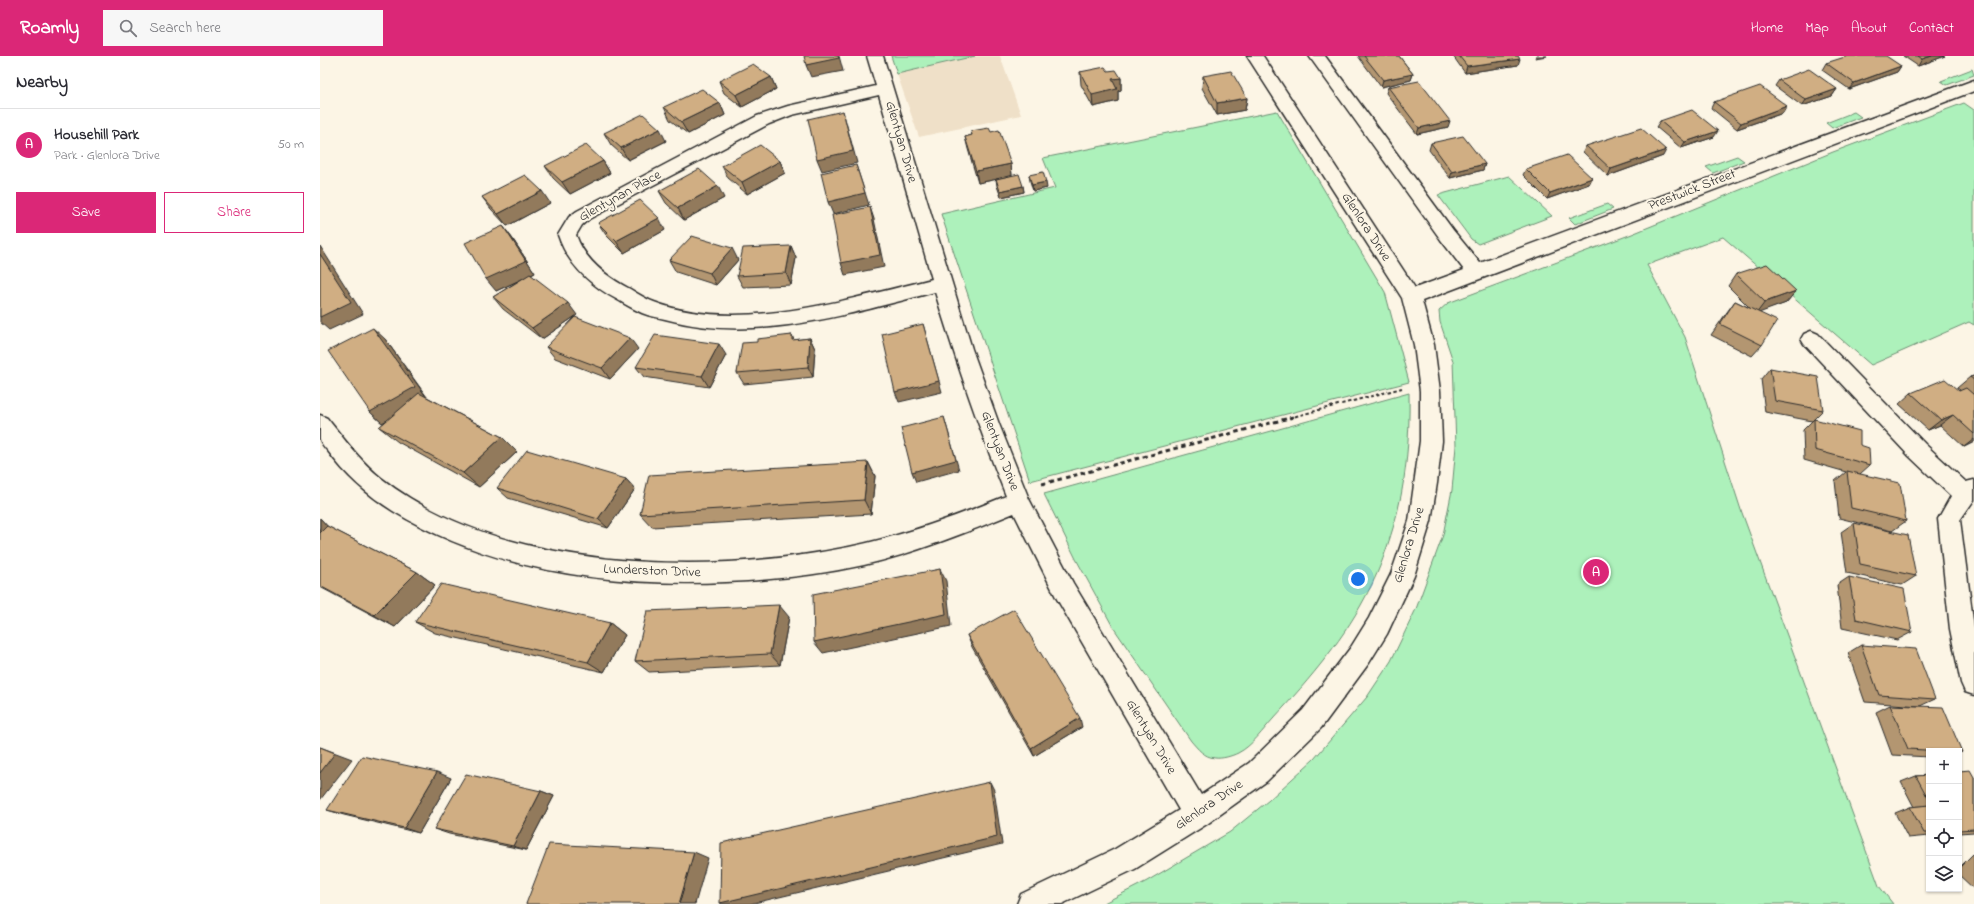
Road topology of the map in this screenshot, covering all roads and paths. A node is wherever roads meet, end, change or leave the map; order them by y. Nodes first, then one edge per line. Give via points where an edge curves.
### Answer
1 (875, 56) edge
2 (1255, 56) edge
3 (1317, 56) edge
4 (1971, 88) edge
5 (886, 89) junction
6 (1476, 271) junction
7 (942, 283) junction
8 (1411, 297) junction
9 (1810, 339) dead end
10 (1430, 381) junction
11 (320, 424) edge
12 (1969, 491) edge
13 (1017, 496) junction
14 (1964, 569) edge
15 (1974, 683) edge
16 (1197, 814) junction
17 (1031, 904) edge

1 - 5 street, Glentyan Drive
2 - 8 street, Glenlora Drive
3 - 6 street via 1447,236
4 - 6 street, Prestwick Street
5 - 7 street, Glentyan Drive
5 - 7 street, Glentynan Place via 788,111 763,120 721,141 583,215 575,221 568,235 570,247 585,266 624,297 650,309 690,318 733,322 798,317
6 - 8 street, Prestwick Street
7 - 13 street, Glentyan Drive via 988,424
8 - 10 street, Glenlora Drive via 1424,345
9 - 12 street via 1917,450
10 - 13 path
10 - 16 street, Glenlora Drive via 1431,440 1420,521 1402,576 1378,626 1360,656 1312,719 1258,772
11 - 13 street, Lunderston Drive via 338,449 362,474 415,513 483,543 564,564 612,571 659,574 709,573 818,564 934,535
12 - 14 street via 1949,519
13 - 16 street, Glentyan Drive via 1065,591
14 - 15 street via 1962,629
16 - 17 street, Glenlora Drive via 1125,860

